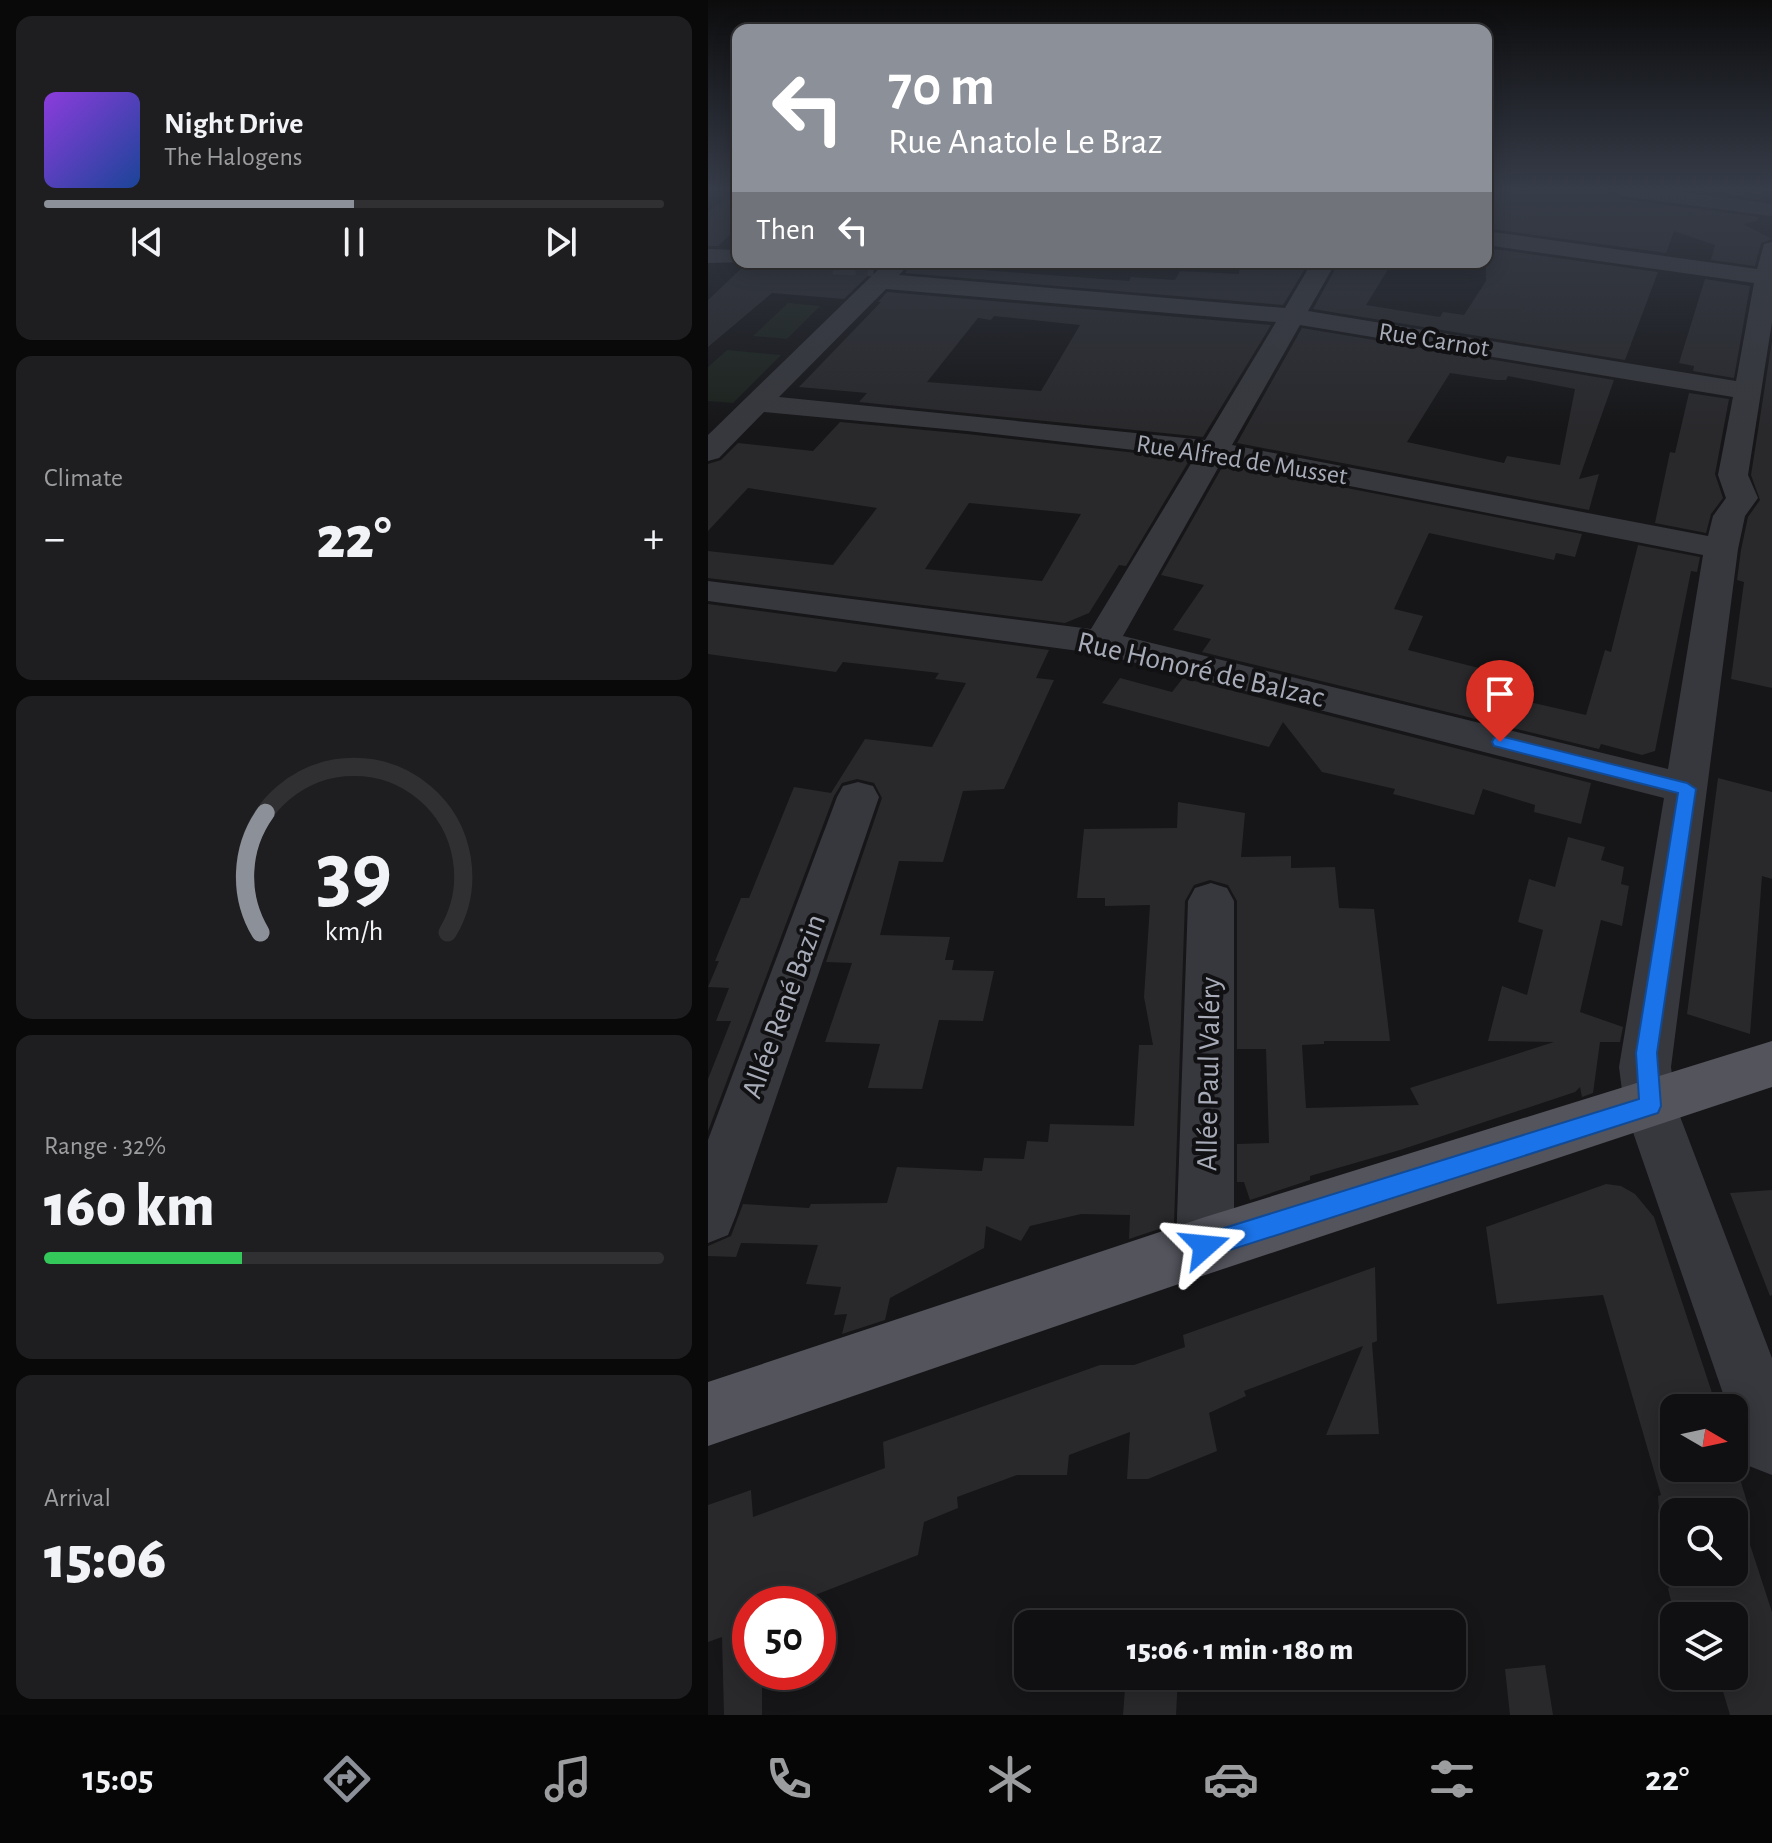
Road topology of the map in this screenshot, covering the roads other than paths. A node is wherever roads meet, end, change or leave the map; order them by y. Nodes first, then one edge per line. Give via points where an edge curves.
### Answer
1 (886, 270) edge
2 (896, 270) edge
3 (1319, 270) edge
4 (1768, 270) edge
5 (1292, 316) junction
6 (1747, 391) junction
7 (757, 403) junction
8 (1214, 450) junction
9 (708, 452) edge
10 (1757, 500) edge
11 (1721, 549) junction
12 (708, 591) edge
13 (1101, 642) junction
14 (1687, 789) junction
15 (858, 797) dead end
16 (1211, 901) dead end
17 (1772, 1064) edge
18 (1650, 1106) junction
19 (708, 1215) edge
20 (1205, 1246) junction
21 (708, 1414) edge
22 (1772, 1443) edge

1 - 7 street
2 - 5 street, Rue Carnot
3 - 5 street
4 - 6 street
5 - 6 street, Rue Carnot
5 - 8 street
6 - 10 street via 1733,475
7 - 8 street, Rue Alfred de Musset
7 - 9 street
8 - 11 street, Rue Alfred de Musset
8 - 13 street
10 - 11 street via 1729,516
11 - 14 street
12 - 13 street, Rue Honoré de Balzac
13 - 14 street, Rue Honoré de Balzac
14 - 18 street via 1647,1053
15 - 19 street, Allée René Bazin
16 - 20 street, Allée Paul Valéry
17 - 18 main road
18 - 20 main road
18 - 22 street
20 - 21 main road

